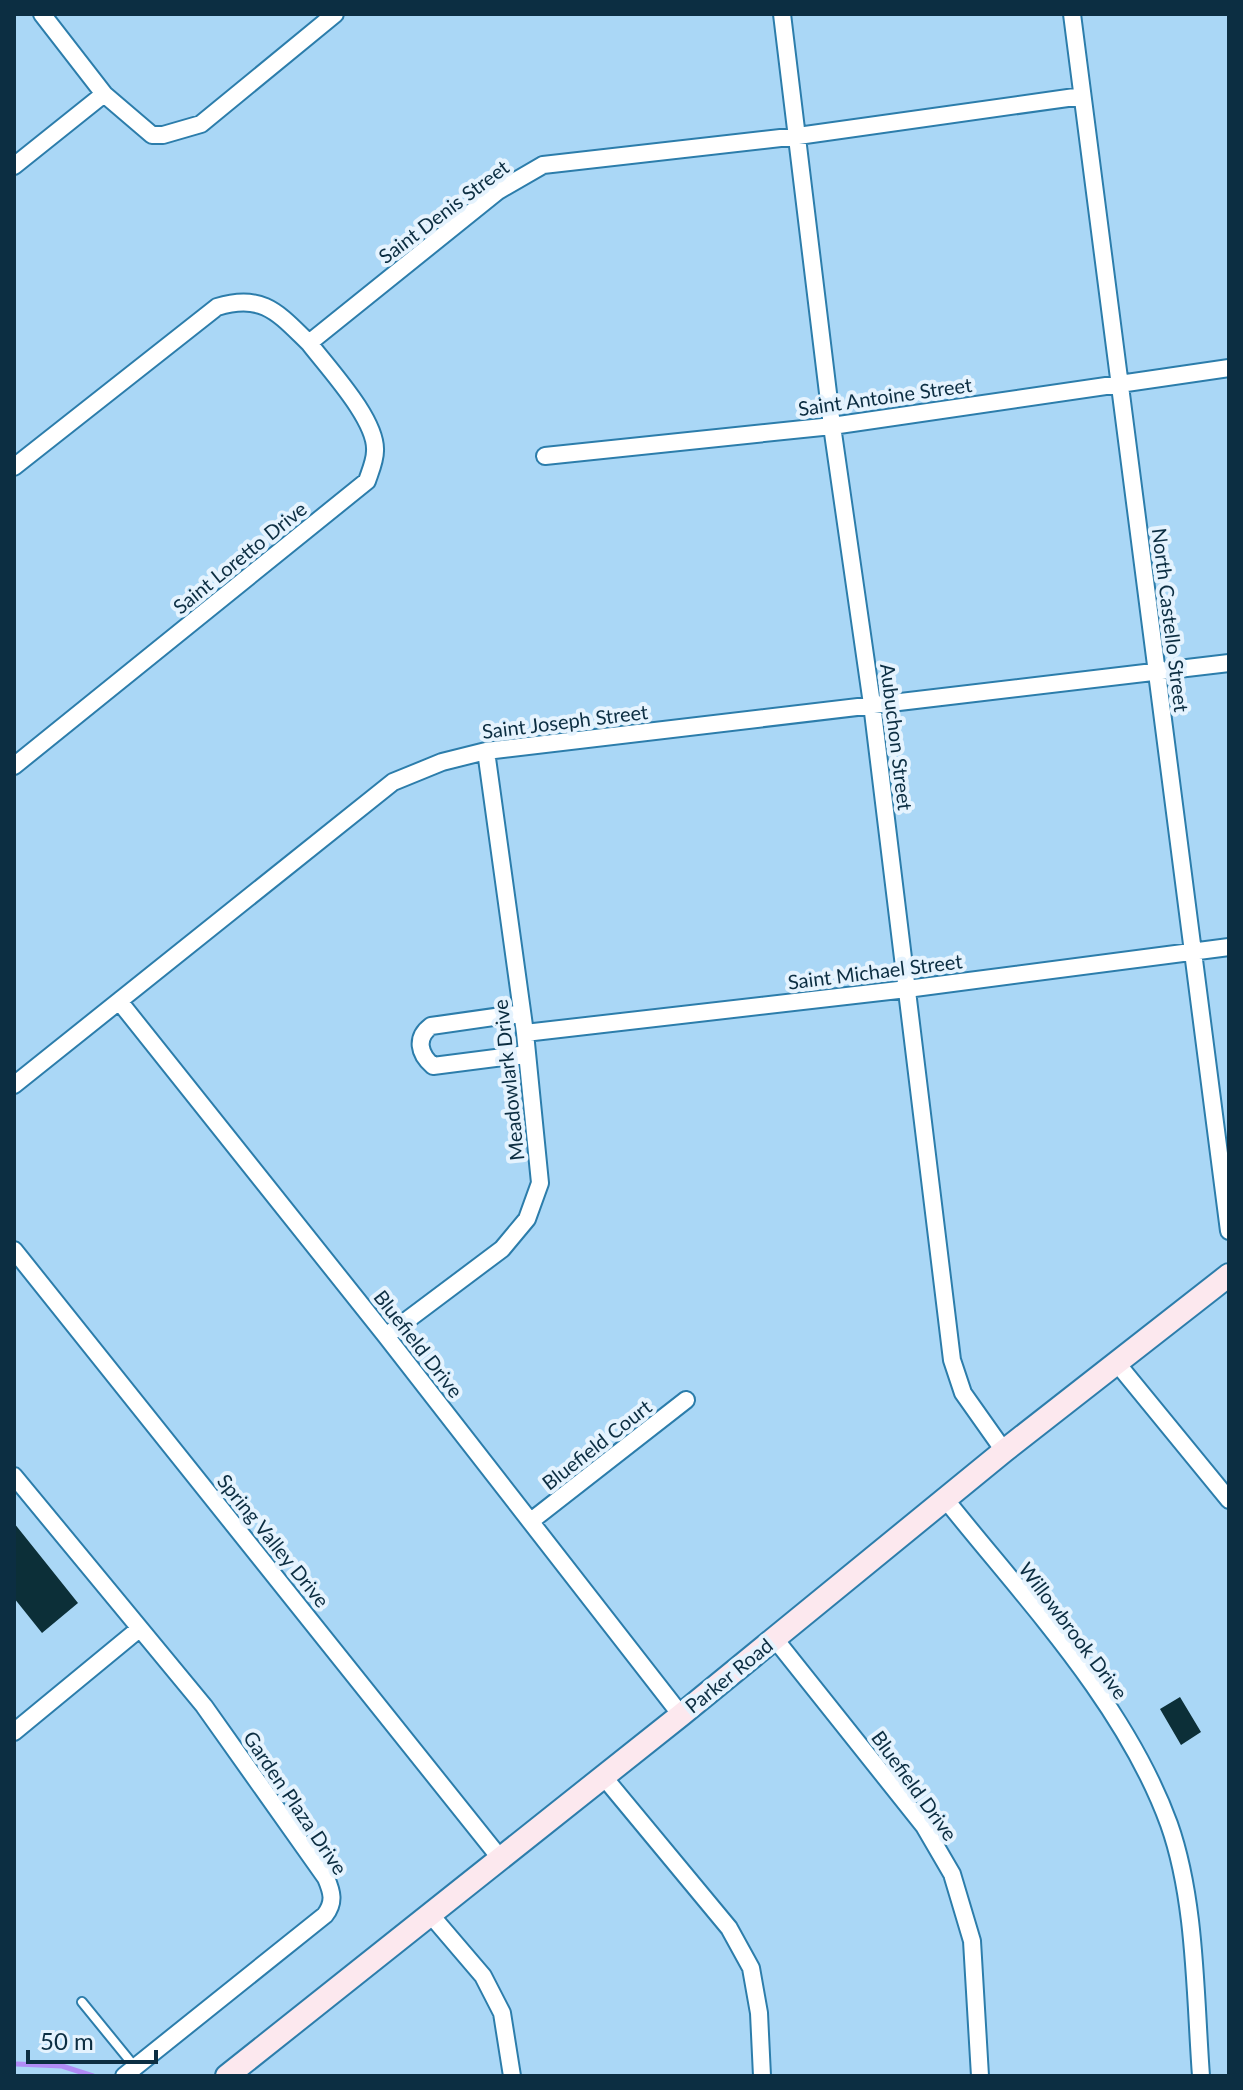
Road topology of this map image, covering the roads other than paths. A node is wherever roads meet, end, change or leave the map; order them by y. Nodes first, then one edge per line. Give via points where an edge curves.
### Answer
1 (42, 14) edge
2 (335, 14) edge
3 (782, 14) edge
4 (1072, 14) edge
5 (104, 94) junction
6 (1082, 96) junction
7 (798, 136) junction
8 (14, 166) edge
9 (309, 343) junction
10 (1229, 368) edge
11 (1120, 382) junction
12 (832, 426) junction
13 (545, 456) dead end
14 (14, 467) edge
15 (1229, 663) edge
16 (1156, 671) junction
17 (872, 704) junction
18 (486, 751) junction
19 (14, 766) edge
20 (1229, 947) edge
21 (1192, 951) junction
22 (907, 989) junction
23 (119, 1001) junction
24 (522, 1013) junction
25 (525, 1033) junction
26 (527, 1054) junction
27 (14, 1085) edge
28 (1229, 1231) edge
29 (14, 1250) edge
30 (1229, 1275) edge
31 (386, 1336) junction
32 (1116, 1362) junction
33 (686, 1400) dead end
34 (1004, 1451) junction
35 (14, 1476) edge
36 (946, 1500) junction
37 (1229, 1500) edge
38 (531, 1521) junction
39 (139, 1629) junction
40 (775, 1639) junction
41 (681, 1715) junction
42 (14, 1732) edge
43 (603, 1776) junction
44 (500, 1858) junction
45 (430, 1914) junction
46 (82, 2002) dead end
47 (130, 2072) edge
48 (227, 2076) edge
49 (512, 2076) edge
50 (762, 2076) edge
51 (980, 2076) edge
52 (1201, 2076) edge

1 - 5 street
2 - 5 street via 201,124 152,135
3 - 7 street, Aubuchon Street
4 - 6 street, North Castello Street
5 - 8 street
6 - 7 street, Saint Denis Street
6 - 11 street, North Castello Street
7 - 9 street, Saint Denis Street via 543,165 498,191
7 - 12 street, Aubuchon Street
9 - 14 street via 276,310 237,301 217,307
9 - 19 street, Saint Loretto Drive via 371,430 376,452 367,481
10 - 11 street, Saint Antoine Street
11 - 12 street, Saint Antoine Street
11 - 16 street, North Castello Street
12 - 13 street, Saint Antoine Street
12 - 17 street, Aubuchon Street
15 - 16 street, Saint Joseph Street
16 - 17 street, Saint Joseph Street
16 - 21 street, North Castello Street
17 - 18 street, Saint Joseph Street
17 - 22 street, Aubuchon Street
18 - 23 street, Saint Joseph Street via 393,782
18 - 24 street, Meadowlark Drive
20 - 21 street, Saint Michael Street
21 - 22 street, Saint Michael Street
21 - 28 street, North Castello Street
22 - 25 street, Saint Michael Street
22 - 34 street, Aubuchon Street via 952,1360 963,1393
23 - 27 street, Saint Joseph Street
23 - 31 street, Bluefield Drive
24 - 25 street, Meadowlark Drive
24 - 26 street via 431,1026 419,1045 433,1066
25 - 26 street, Meadowlark Drive
26 - 31 street, Meadowlark Drive via 540,1183 527,1219 502,1249
29 - 44 street, Spring Valley Drive
30 - 32 main road, Parker Road
31 - 38 street, Bluefield Drive
32 - 34 main road, Parker Road
32 - 37 street
33 - 38 street, Bluefield Court
34 - 36 main road, Parker Road
35 - 39 street, Garden Plaza Drive
36 - 40 main road, Parker Road
36 - 52 street, Willowbrook Drive via 1084,1672 1135,1750 1169,1824 1188,1906
38 - 41 street, Bluefield Drive
39 - 42 street
39 - 47 street, Garden Plaza Drive via 204,1706 332,1892 325,1915
40 - 41 main road, Parker Road
40 - 51 street, Bluefield Drive via 924,1826 952,1874 972,1941
41 - 43 main road, Parker Road
43 - 44 main road, Parker Road
43 - 50 street via 729,1928 751,1968
44 - 45 main road, Parker Road
45 - 48 main road, Parker Road
45 - 49 street via 483,1976 502,2013
46 - 47 lane

